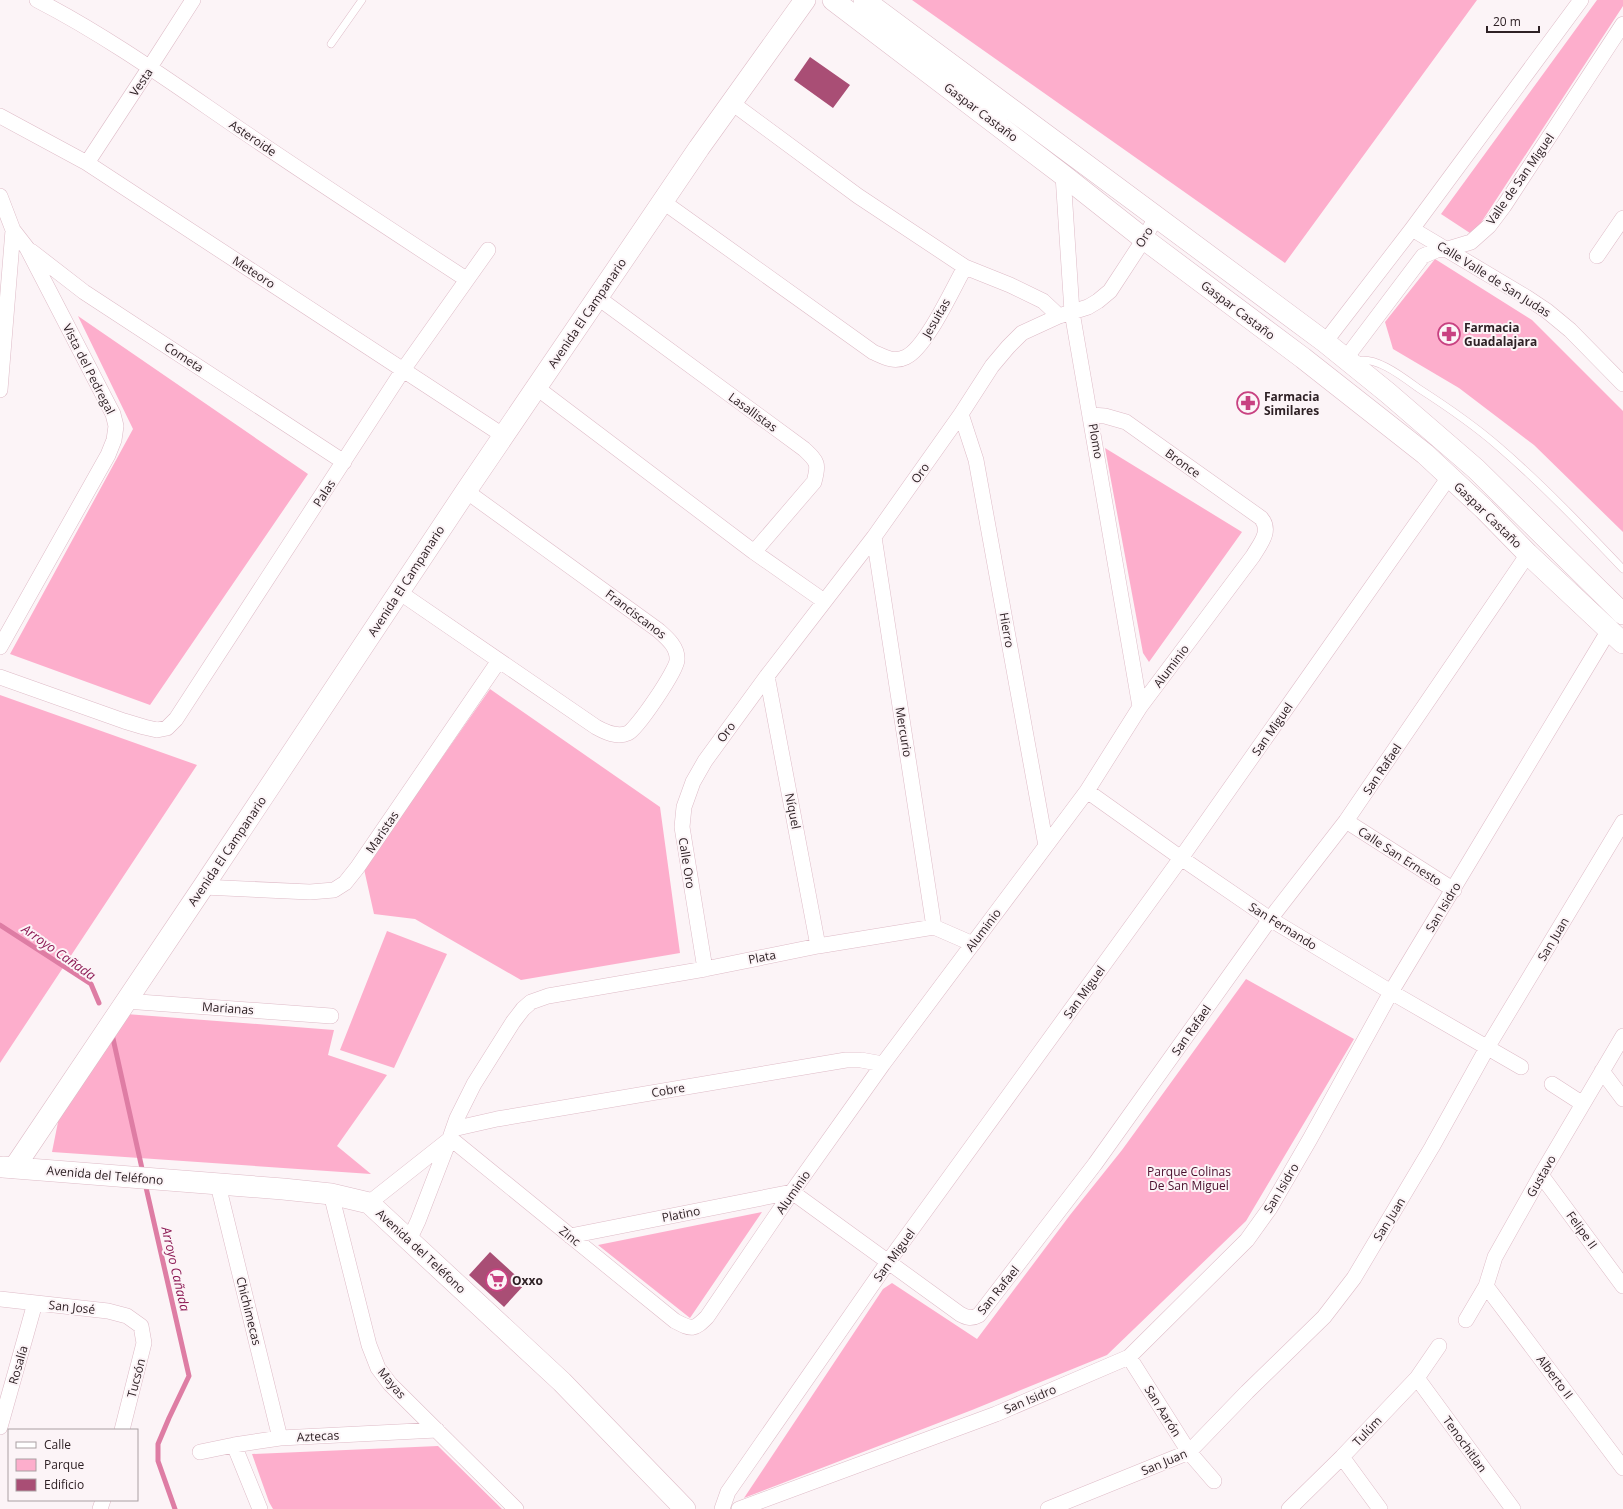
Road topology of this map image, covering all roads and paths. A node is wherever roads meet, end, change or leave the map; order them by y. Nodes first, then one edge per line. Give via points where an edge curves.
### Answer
1 (37, 0) edge
2 (193, 0) edge
3 (362, 0) edge
4 (805, 0) edge
5 (833, 0) edge
6 (864, 0) edge
7 (1581, 0) edge
8 (1623, 24) edge
9 (331, 44) dead end
10 (150, 68) junction
11 (732, 103) junction
12 (0, 116) edge
13 (87, 163) junction
14 (1063, 175) junction
15 (0, 196) edge
16 (662, 201) junction
17 (1156, 217) junction
18 (1621, 224) edge
19 (1412, 228) junction
20 (13, 230) junction
21 (1144, 239) junction
22 (27, 248) junction
23 (1448, 249) junction
24 (488, 250) dead end
25 (1597, 256) dead end
26 (965, 267) junction
27 (466, 279) junction
28 (597, 297) junction
29 (1066, 314) junction
30 (1325, 342) junction
31 (1348, 360) junction
32 (403, 370) junction
33 (1623, 384) edge
34 (537, 388) junction
35 (0, 390) edge
36 (961, 414) junction
37 (1091, 415) junction
38 (504, 436) junction
39 (344, 462) junction
40 (1449, 477) junction
41 (466, 491) junction
42 (1266, 527) joint
43 (874, 537) junction
44 (754, 552) junction
45 (1528, 554) junction
46 (1623, 568) edge
47 (399, 592) junction
48 (824, 601) junction
49 (1623, 614) edge
50 (1616, 636) edge
51 (0, 647) edge
52 (498, 662) junction
53 (767, 676) junction
54 (0, 677) edge
55 (1140, 707) junction
56 (705, 761) joint
57 (1087, 791) junction
58 (1346, 821) junction
59 (1623, 822) edge
60 (1046, 846) junction
61 (1181, 858) junction
62 (203, 887) junction
63 (1454, 890) junction
64 (1270, 919) junction
65 (934, 927) junction
66 (973, 944) junction
67 (818, 946) junction
68 (705, 968) junction
69 (1391, 992) junction
70 (548, 996) joint
71 (125, 1001) junction
72 (331, 1016) dead end
73 (1623, 1036) edge
74 (1487, 1048) junction
75 (884, 1064) junction
76 (1521, 1067) dead end
77 (1602, 1071) junction
78 (1552, 1084) dead end
79 (1623, 1100) edge
80 (1583, 1104) junction
81 (452, 1134) junction
82 (7, 1167) edge
83 (1542, 1174) junction
84 (218, 1185) junction
85 (792, 1192) junction
86 (331, 1194) junction
87 (369, 1203) junction
88 (570, 1236) junction
89 (409, 1240) junction
90 (888, 1262) junction
91 (1486, 1286) junction
92 (1623, 1286) edge
93 (0, 1299) edge
94 (35, 1303) junction
95 (1466, 1320) dead end
96 (141, 1326) joint
97 (693, 1328) joint
98 (1439, 1346) dead end
99 (1129, 1357) junction
100 (1417, 1378) junction
101 (0, 1427) edge
102 (122, 1429) edge
103 (438, 1430) junction
104 (280, 1438) junction
105 (234, 1444) junction
106 (200, 1452) dead end
107 (1189, 1452) junction
108 (1342, 1457) junction
109 (1623, 1468) edge
110 (1214, 1481) dead end
111 (260, 1509) edge
112 (516, 1509) edge
113 (685, 1509) edge
114 (722, 1509) edge
115 (739, 1509) edge
116 (1048, 1509) edge
117 (1289, 1509) edge
118 (1380, 1509) edge
119 (1513, 1509) edge

1 - 10 street, Asteroide
2 - 10 street, Vesta
3 - 9 lane
4 - 11 street, Avenida El Campanario
5 - 14 street, Gaspar Castaño
6 - 17 street, Gaspar Castaño
7 - 19 street
8 - 23 street, Valle de San Miguel via 1504,206 1471,242
10 - 13 street, Vesta
10 - 27 street, Asteroide
11 - 16 street, Avenida El Campanario
11 - 26 street via 858,196
12 - 13 street, Meteoro
13 - 32 street, Meteoro
14 - 21 street, Gaspar Castaño
14 - 29 street, Plomo
15 - 20 street, Vista del Pedregal
16 - 26 street, Jesuitas via 873,352 893,360 906,357 927,335
16 - 28 street, Avenida El Campanario
17 - 21 street, Oro
17 - 30 street, Gaspar Castaño
18 - 25 street
19 - 23 street, Calle Valle de San Judas
19 - 30 street
20 - 22 street, Vista del Pedregal
20 - 35 street
21 - 29 street, Oro via 1110,291 1088,307
21 - 40 street, Gaspar Castaño via 1303,358 1424,454
22 - 39 street, Cometa via 84,292
22 - 51 street, Vista del Pedregal via 107,399 116,426 108,455
23 - 31 street, Valle de San Miguel via 1436,250 1423,256
23 - 33 street, Calle Valle de San Judas via 1547,311 1570,330
24 - 27 street, Palas
26 - 29 street via 1010,285
27 - 32 street, Palas
28 - 34 street, Avenida El Campanario
28 - 44 street, Lasallistas via 816,460 818,469 814,482
29 - 36 street, Oro via 1022,333 1012,342 992,366
29 - 37 street, Plomo
30 - 31 street, Gaspar Castaño
31 - 46 lane via 1369,361 1393,371 1499,446
31 - 49 street, Gaspar Castaño via 1476,469
32 - 38 street, Meteoro
32 - 39 street, Palas
34 - 38 street, Avenida El Campanario
34 - 44 street
36 - 43 street, Oro
36 - 60 street, Hierro via 976,460
37 - 42 street, Bronce via 1126,422 1261,518
37 - 55 street, Plomo
38 - 41 street, Avenida El Campanario
39 - 54 street, Palas via 176,719 167,728 157,730 124,721
40 - 45 street, Gaspar Castaño
40 - 61 street, San Miguel
41 - 47 street, Avenida El Campanario
41 - 52 street, Franciscanos via 658,630 670,640 677,661 672,675 637,724 629,733 619,735 596,727
42 - 55 street, Aluminio via 1263,540 1253,556
43 - 48 street, Oro
43 - 65 street, Mercurio
44 - 48 street
45 - 50 street, Gaspar Castaño
45 - 58 street, San Rafael
47 - 52 street, Franciscanos
47 - 62 street, Avenida El Campanario
48 - 53 street, Oro
50 - 63 street, San Isidro
52 - 62 street, Maristas via 362,862 345,883 334,890 310,892
53 - 56 street, Oro
53 - 67 street, Níquel
55 - 57 street, Aluminio
56 - 68 street, Calle Oro via 693,782 684,808 682,827
57 - 60 street, Aluminio
57 - 61 street, San Fernando
58 - 63 street, Calle San Ernesto
58 - 64 street, San Rafael
59 - 74 street, San Juan
60 - 66 street, Aluminio
61 - 64 street, San Fernando
61 - 90 street, San Miguel
62 - 71 street, Avenida El Campanario
63 - 69 street, San Isidro
64 - 69 street, San Fernando
64 - 90 street, San Rafael via 1095,1164 979,1315 974,1318 960,1314
65 - 66 street
65 - 67 street, Plata
66 - 75 street, Aluminio
67 - 68 street, Plata
68 - 70 street, Plata
69 - 74 street, San Fernando
69 - 99 street, San Isidro via 1270,1208 1247,1240
70 - 81 street, Cobre via 531,1002 512,1022 474,1084
71 - 72 street, Marianas
71 - 82 street, Avenida El Campanario
73 - 77 street, Gustavo
74 - 76 street, San Fernando
74 - 107 street, San Juan via 1354,1278 1324,1317
75 - 81 street, Cobre via 846,1060 497,1119
75 - 85 street, Aluminio
77 - 79 street
77 - 80 street, Gustavo
78 - 80 street
80 - 83 street, Gustavo
81 - 87 street, Cobre
81 - 88 street, Zinc
81 - 89 street, Cobre
82 - 84 street, Avenida del Teléfono
83 - 91 street, Gustavo via 1495,1257
83 - 92 street, Felipe II
84 - 86 street, Avenida del Teléfono
84 - 104 street, Chichimecas
85 - 88 street, Platino
85 - 90 street, San Rafael
85 - 97 street, Aluminio via 707,1317
86 - 87 street, Avenida del Teléfono
86 - 103 street, Mayas via 369,1345 378,1368 390,1384
87 - 89 street, Avenida del Teléfono
88 - 97 street, Zinc via 676,1321
89 - 113 street, Avenida del Teléfono via 562,1382
90 - 114 street, San Miguel via 728,1492
91 - 95 street, Gustavo
91 - 109 street, Alberto II
93 - 94 street, San José
94 - 96 street, San José via 108,1311 127,1316
94 - 101 street, Rosalía
96 - 102 street, Tucsón via 144,1343
98 - 100 street, Tulúm
99 - 107 street, San Aarón
99 - 115 street, San Isidro via 996,1414
100 - 108 street, Tulúm
100 - 119 street, Tenochitlan
103 - 104 street, Aztecas
103 - 112 street, Mayas
104 - 105 street, Aztecas
105 - 106 street, Aztecas
105 - 111 street
107 - 110 street, San Aarón
107 - 116 street, San Juan
108 - 117 street, Tulúm
108 - 118 street

